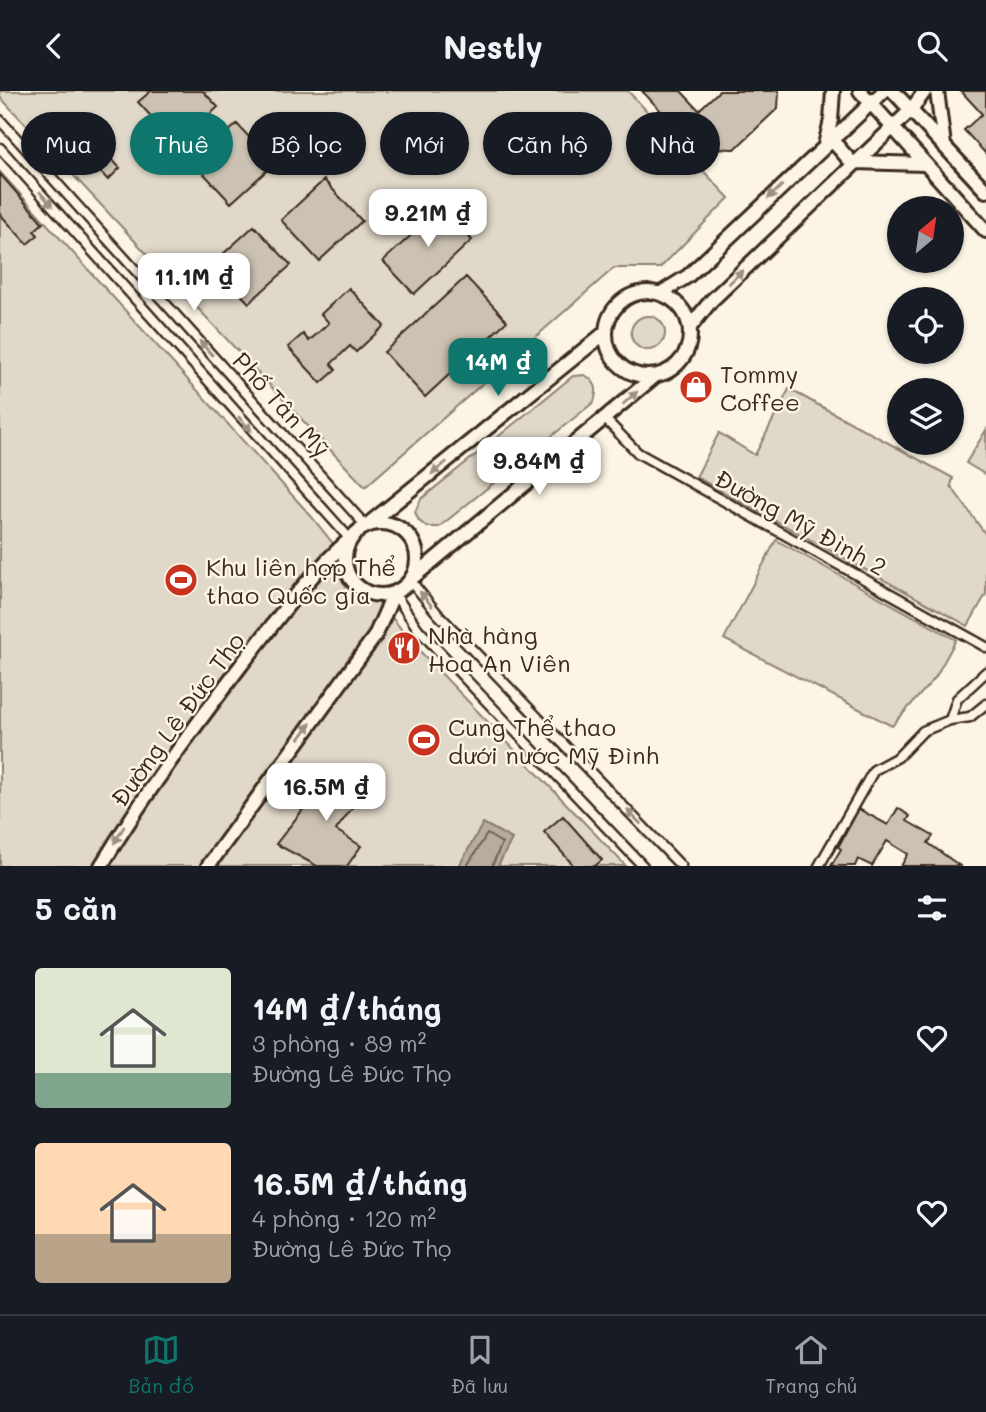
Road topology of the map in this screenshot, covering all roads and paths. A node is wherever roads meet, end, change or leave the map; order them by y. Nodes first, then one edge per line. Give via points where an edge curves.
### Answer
1 (833, 91) edge
2 (860, 91) edge
3 (884, 91) edge
4 (893, 91) edge
5 (925, 91) edge
6 (937, 91) edge
7 (870, 102) junction
8 (911, 110) junction
9 (0, 120) edge
10 (892, 127) junction
11 (828, 142) junction
12 (944, 145) junction
13 (0, 148) edge
14 (854, 163) junction
15 (925, 164) junction
16 (986, 191) edge
17 (986, 231) edge
18 (661, 293) junction
19 (690, 327) junction
20 (606, 332) junction
21 (655, 376) junction
22 (606, 420) junction
23 (366, 526) junction
24 (350, 539) junction
25 (410, 580) junction
26 (394, 593) junction
27 (986, 647) edge
28 (986, 672) edge
29 (986, 703) edge
30 (950, 720) junction
31 (101, 866) edge
32 (208, 866) edge
33 (643, 866) edge
34 (681, 866) edge
35 (819, 866) edge

1 - 11 main road
2 - 7 main road
3 - 7 main road
4 - 8 main road
5 - 8 main road
6 - 12 main road
7 - 10 main road
7 - 11 main road
8 - 10 main road
8 - 12 main road
23 -> 9 street, Phố Tân Mỹ
10 - 14 main road
10 - 15 main road
11 - 14 main road
11 -> 18 main road via 688,276
12 - 16 main road
13 -> 24 street, Phố Tân Mỹ
14 - 15 main road
19 -> 14 main road via 711,301
15 - 17 main road
18 - 19 main road via 680,306
18 - 20 main road via 635,293 624,299 613,309
19 - 21 main road via 680,361
20 - 21 main road via 618,363 637,374
20 -> 23 main road
22 -> 21 main road
22 - 25 main road
22 - 27 street, Đường Mỹ Đình 2 via 638,453
23 - 24 main road
23 - 25 main road via 383,523 405,532 417,553
24 - 26 main road via 344,559 352,582 372,595
24 -> 31 main road, Đường Lê Đức Thọ via 315,570 181,744
25 - 26 main road
34 -> 25 street
32 -> 26 main road via 375,635
26 - 33 street via 420,631
28 - 30 street via 957,699
29 - 30 street via 970,717
30 - 35 street via 923,731 898,757 874,770

